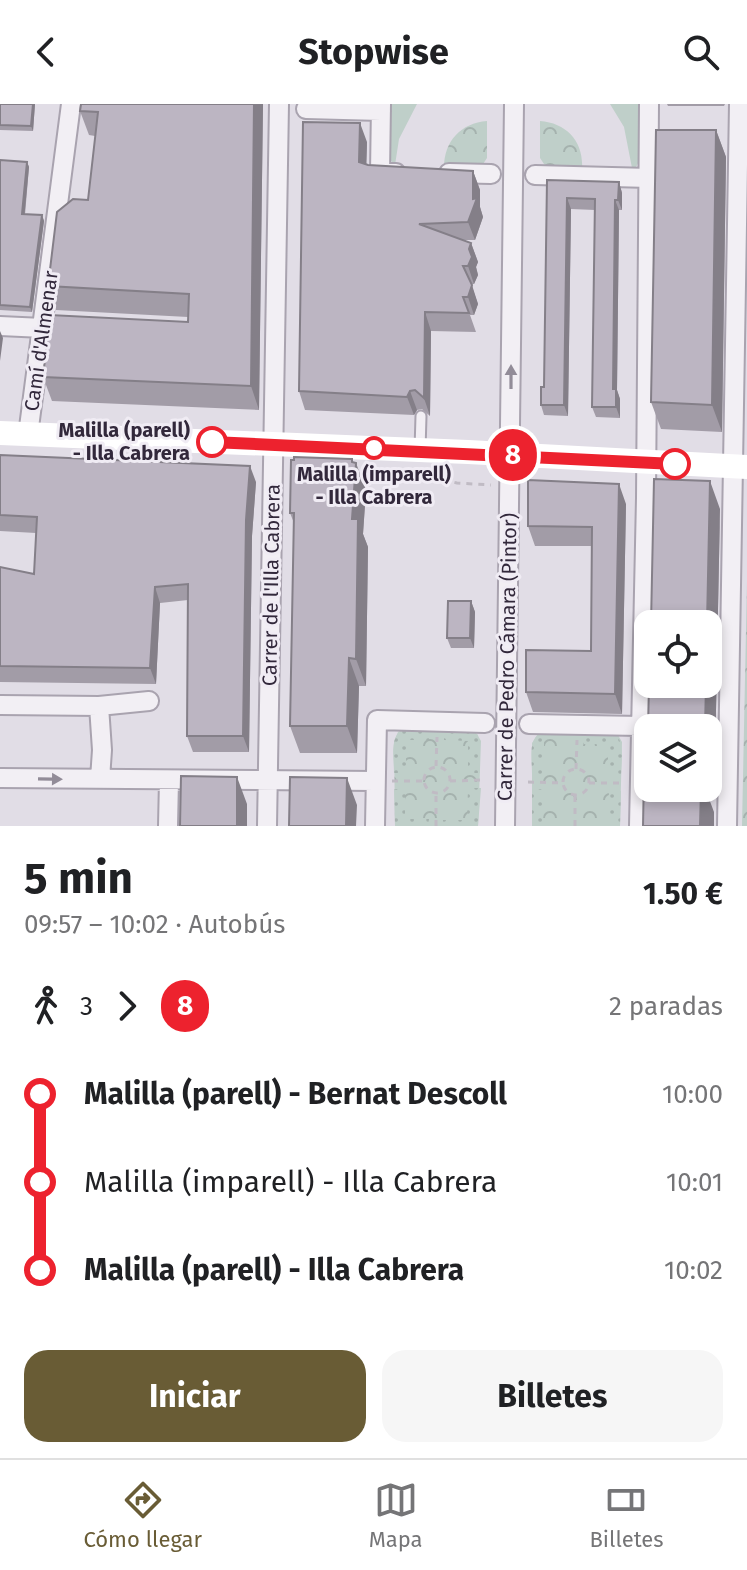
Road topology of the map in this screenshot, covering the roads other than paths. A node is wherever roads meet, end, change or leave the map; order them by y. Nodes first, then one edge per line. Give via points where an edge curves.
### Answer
1 (71, 104) edge
2 (279, 104) edge
3 (514, 104) edge
4 (649, 104) edge
5 (739, 104) edge
6 (298, 107) edge
7 (381, 107) edge
8 (491, 174) dead end
9 (535, 175) dead end
10 (650, 178) junction
11 (0, 326) edge
12 (43, 328) junction
13 (421, 416) dead end
14 (0, 433) edge
15 (28, 435) junction
16 (279, 444) junction
17 (420, 450) junction
18 (510, 455) junction
19 (645, 462) junction
20 (740, 467) edge
21 (149, 701) dead end
22 (0, 705) edge
23 (99, 706) junction
24 (640, 714) edge
25 (485, 723) dead end
26 (529, 724) dead end
27 (634, 726) edge
28 (0, 778) edge
29 (100, 779) junction
30 (274, 779) junction
31 (169, 780) junction
32 (375, 781) junction
33 (722, 785) edge
34 (728, 785) junction
35 (642, 802) edge
36 (168, 826) edge
37 (267, 826) edge
38 (278, 826) edge
39 (375, 826) edge
40 (505, 826) edge
41 (639, 826) edge
42 (727, 826) edge

1 - 12 street, Camí d'Almenar
2 - 16 street, Carrer de l'Illa Cabrera
18 -> 3 street, Carrer de Pedro Cámara (Pintor)
4 - 10 street via 657,130
5 - 20 street via 732,131
6 - 7 street
6 - 16 street, Carrer de l'Illa Cabrera
7 - 8 street via 380,173
9 - 10 street
10 - 19 street
11 - 12 street
12 - 15 street, Camí d'Almenar
13 - 17 lane
14 - 15 street
15 - 16 street
16 - 17 street
16 - 30 street, Carrer de l'Illa Cabrera
17 - 18 street
18 - 19 street
18 - 40 street, Carrer de Pedro Cámara (Pintor)
19 - 20 street
19 - 24 street
20 - 34 street
21 - 23 street
22 - 23 street
23 - 29 street
25 - 32 street via 377,720
26 - 27 street
28 -> 29 street
29 - 31 street
30 - 31 street
30 - 32 street
30 - 37 street, Carrer de l'Illa Cabrera
30 - 38 street, Carrer de l'Illa Cabrera
31 - 36 street
32 - 39 street
33 - 34 street
34 - 42 street
35 - 41 street

